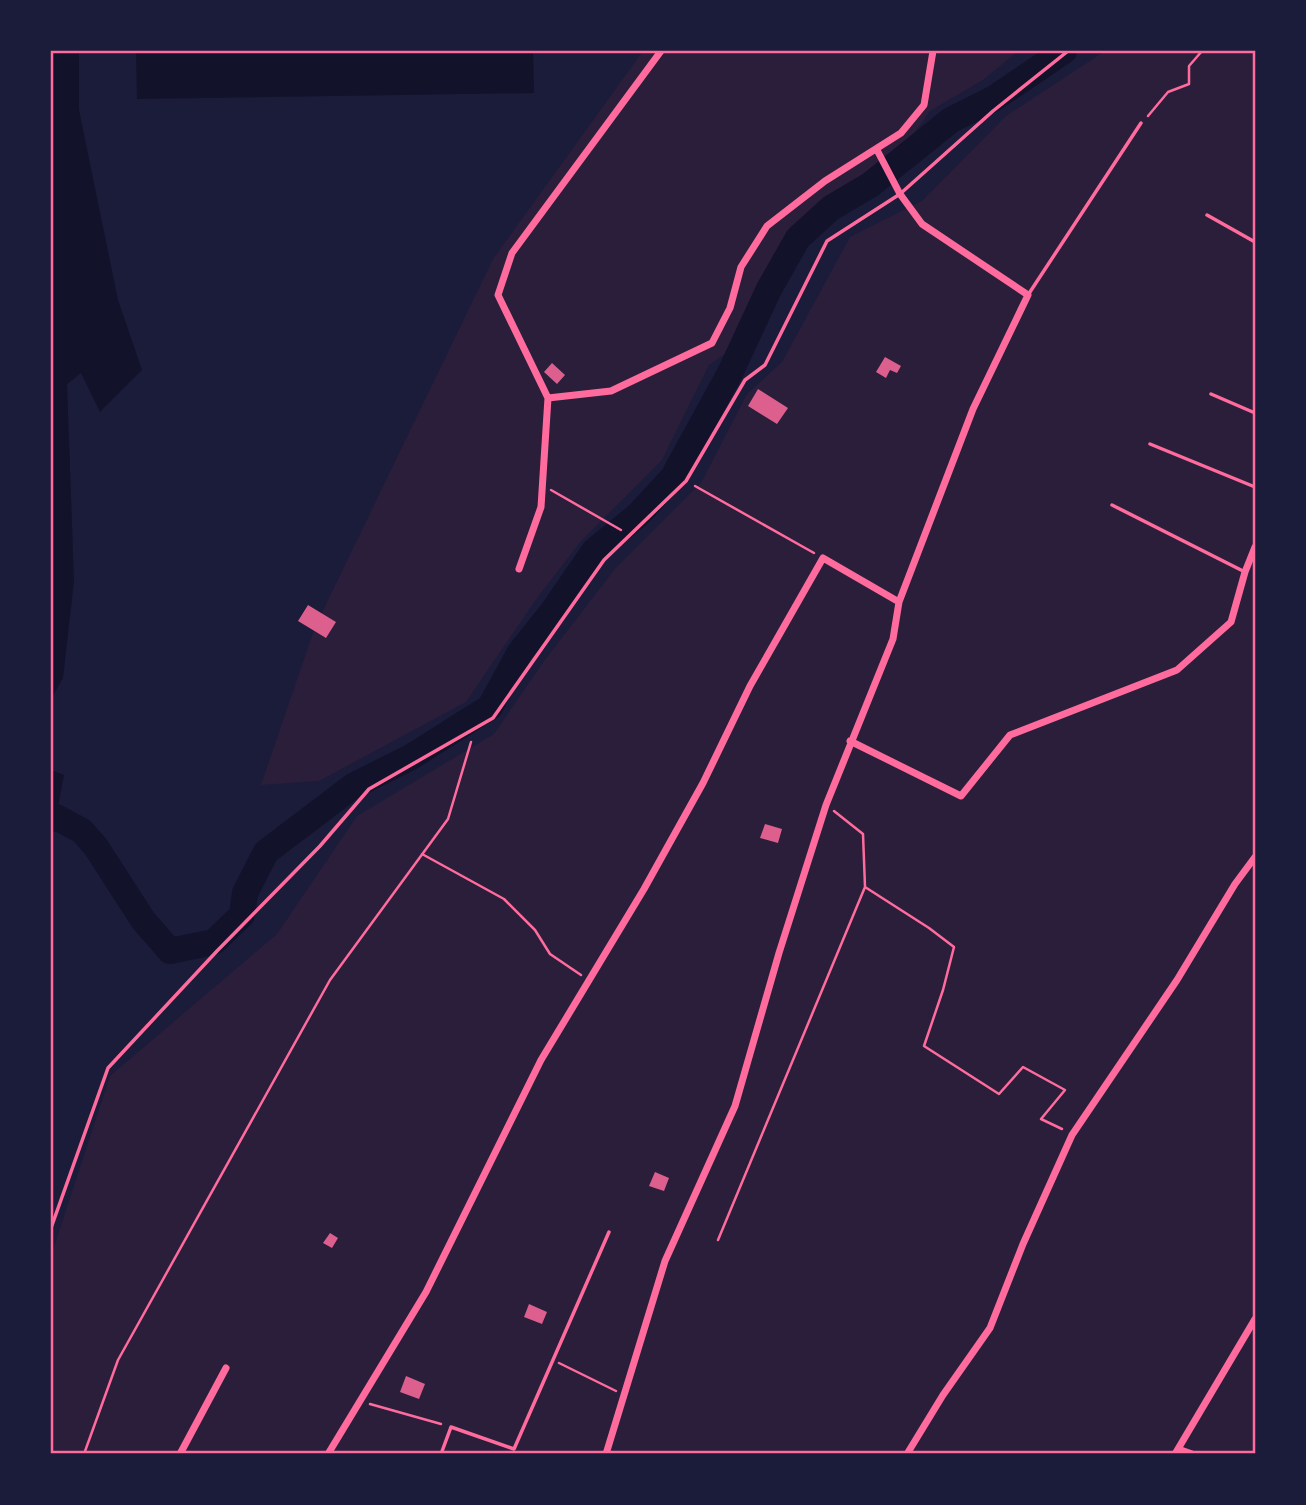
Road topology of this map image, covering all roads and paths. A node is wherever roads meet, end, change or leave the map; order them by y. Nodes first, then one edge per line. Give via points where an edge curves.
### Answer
1 (661, 51) edge
2 (933, 51) edge
3 (1068, 51) edge
4 (1202, 51) edge
5 (1141, 123) joint
6 (877, 150) junction
7 (900, 194) junction
8 (1207, 215) dead end
9 (1255, 242) edge
10 (1028, 295) junction
11 (1211, 394) dead end
12 (548, 398) junction
13 (1255, 413) edge
14 (1150, 444) dead end
15 (686, 481) junction
16 (542, 484) junction
17 (1255, 487) edge
18 (1112, 505) dead end
19 (631, 535) junction
20 (1255, 547) edge
21 (823, 558) junction
22 (519, 569) dead end
23 (1245, 572) junction
24 (899, 602) junction
25 (475, 729) junction
26 (850, 741) junction
27 (826, 805) junction
28 (422, 854) junction
29 (1255, 857) edge
30 (865, 887) junction
31 (589, 981) junction
32 (1072, 1135) junction
33 (51, 1228) edge
34 (609, 1231) dead end
35 (718, 1240) dead end
36 (1255, 1319) edge
37 (554, 1360) junction
38 (226, 1368) dead end
39 (625, 1395) junction
40 (360, 1401) junction
41 (451, 1427) junction
42 (1177, 1452) edge
43 (84, 1454) edge
44 (180, 1454) edge
45 (328, 1454) edge
46 (441, 1454) edge
47 (606, 1454) edge
48 (907, 1454) edge
49 (1192, 1454) edge

1 - 12 street via 512,253 498,295
2 - 6 street via 924,105 901,133
3 - 7 lane
4 - 5 path via 1189,66 1189,84 1168,92
5 - 10 lane
6 - 7 street
6 - 12 street via 825,181 767,226 741,267 730,308 712,343 611,391
7 - 10 street via 922,224
7 - 15 lane via 827,241 765,365 745,380
8 - 9 lane
10 - 24 street via 973,410
11 - 13 lane
12 - 16 street
14 - 17 lane
15 - 19 lane
15 - 21 path
16 - 19 path
16 - 22 street via 541,507
18 - 23 lane
19 - 25 lane via 604,560 493,718
20 - 23 street
21 - 24 street
21 - 31 street via 750,686 645,889
23 - 26 street via 1231,622 1177,670 1010,735 961,796
24 - 26 street via 893,639
25 - 28 path via 448,818
25 - 33 lane via 369,789 108,1068
26 - 27 street
27 - 30 path via 863,834
27 - 39 street via 735,1106 664,1261
28 - 31 path via 504,899 535,930 550,954
28 - 43 path via 330,980 118,1360
29 - 32 street
30 - 32 path via 954,947 924,1046 999,1094 1023,1067 1065,1090 1041,1119
30 - 35 path
31 - 40 street via 541,1060 426,1292
32 - 48 street via 990,1328
34 - 37 lane
36 - 42 street
37 - 39 path
37 - 41 lane via 514,1449
38 - 44 street
39 - 47 street
40 - 41 path
40 - 45 street
41 - 46 lane
42 - 49 street

